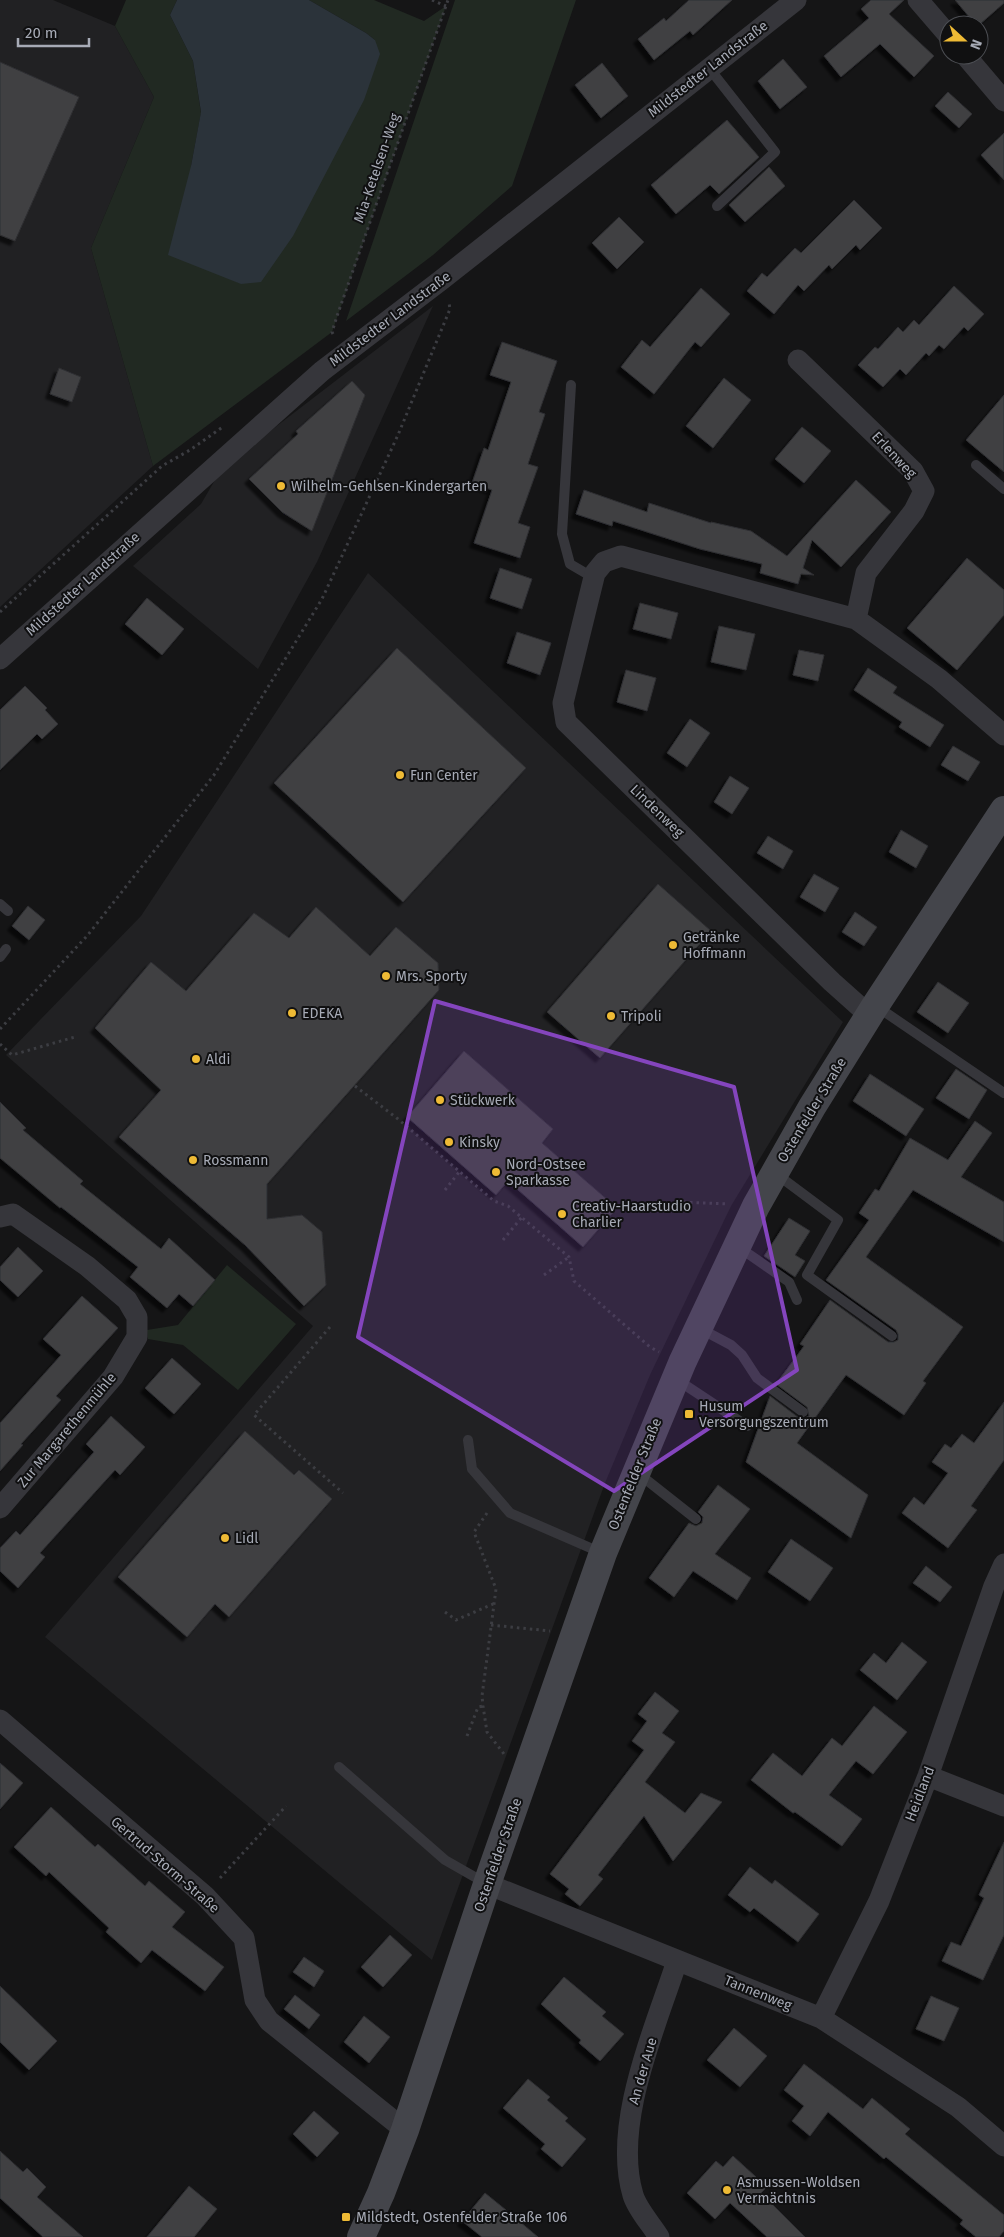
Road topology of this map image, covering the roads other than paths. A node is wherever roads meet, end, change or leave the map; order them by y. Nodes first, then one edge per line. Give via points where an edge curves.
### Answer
1 (796, 0) edge
2 (918, 0) edge
3 (939, 24) edge
4 (973, 65) edge
5 (709, 68) junction
6 (1004, 101) edge
7 (717, 206) dead end
8 (798, 360) dead end
9 (571, 385) dead end
10 (976, 465) dead end
11 (1004, 489) edge
12 (599, 570) junction
13 (856, 619) junction
14 (0, 659) edge
15 (1004, 735) edge
16 (1004, 810) edge
17 (0, 904) edge
18 (8, 911) dead end
19 (872, 1011) junction
20 (1004, 1093) edge
21 (774, 1172) junction
22 (0, 1217) edge
23 (737, 1245) junction
24 (797, 1300) dead end
25 (698, 1327) junction
26 (892, 1336) dead end
27 (678, 1371) junction
28 (803, 1412) dead end
29 (747, 1426) dead end
30 (468, 1440) dead end
31 (636, 1472) junction
32 (0, 1508) edge
33 (696, 1519) dead end
34 (603, 1553) junction
35 (1004, 1564) edge
36 (0, 1720) edge
37 (339, 1767) dead end
38 (928, 1776) junction
39 (1004, 1806) edge
40 (487, 1884) junction
41 (677, 1961) junction
42 (821, 2018) junction
43 (405, 2130) junction
44 (1004, 2146) edge
45 (361, 2237) edge
46 (659, 2237) edge

1 - 5 street, Mildstedter Landstraße
2 - 3 street
4 - 6 street
5 - 7 lane via 775,152
5 - 14 street, Mildstedter Landstraße via 322,371
8 - 13 street, Erlenweg via 913,471 924,491 914,511 866,573
9 - 12 lane via 562,534 570,564
10 - 11 lane
12 - 13 street via 621,556
12 - 19 street, Lindenweg via 563,703 566,722 832,982
13 - 15 street via 939,679
16 - 19 main road, Ostenfelder Straße
17 - 18 lane
19 - 20 lane
19 - 21 main road, Ostenfelder Straße
21 - 23 main road, Ostenfelder Straße
21 - 26 lane via 838,1220 807,1275
22 - 32 street, Zur Margarethenmühle via 13,1214 87,1266 127,1300 137,1316 137,1337 113,1377
23 - 24 lane via 789,1282
23 - 25 main road, Ostenfelder Straße
25 - 27 main road, Ostenfelder Straße
25 - 28 lane via 731,1345 757,1378
27 - 29 lane
27 - 31 main road, Ostenfelder Straße
30 - 34 lane via 472,1470 510,1512
31 - 33 lane
31 - 34 main road, Ostenfelder Straße
34 - 40 main road, Ostenfelder Straße
35 - 38 street, Heidland
36 - 43 street, Gertrud-Storm-Straße via 205,1896 244,1938 255,2000 269,2022
37 - 40 lane via 446,1860
38 - 39 street
38 - 42 street, Heidland via 878,1901
40 - 41 street, Tannenweg
40 - 43 main road, Ostenfelder Straße
41 - 42 street, Tannenweg
41 - 46 street, An der Aue via 632,2100 626,2152 633,2196
42 - 44 street, Tannenweg via 958,2107
43 - 45 main road, Ostenfelder Straße

